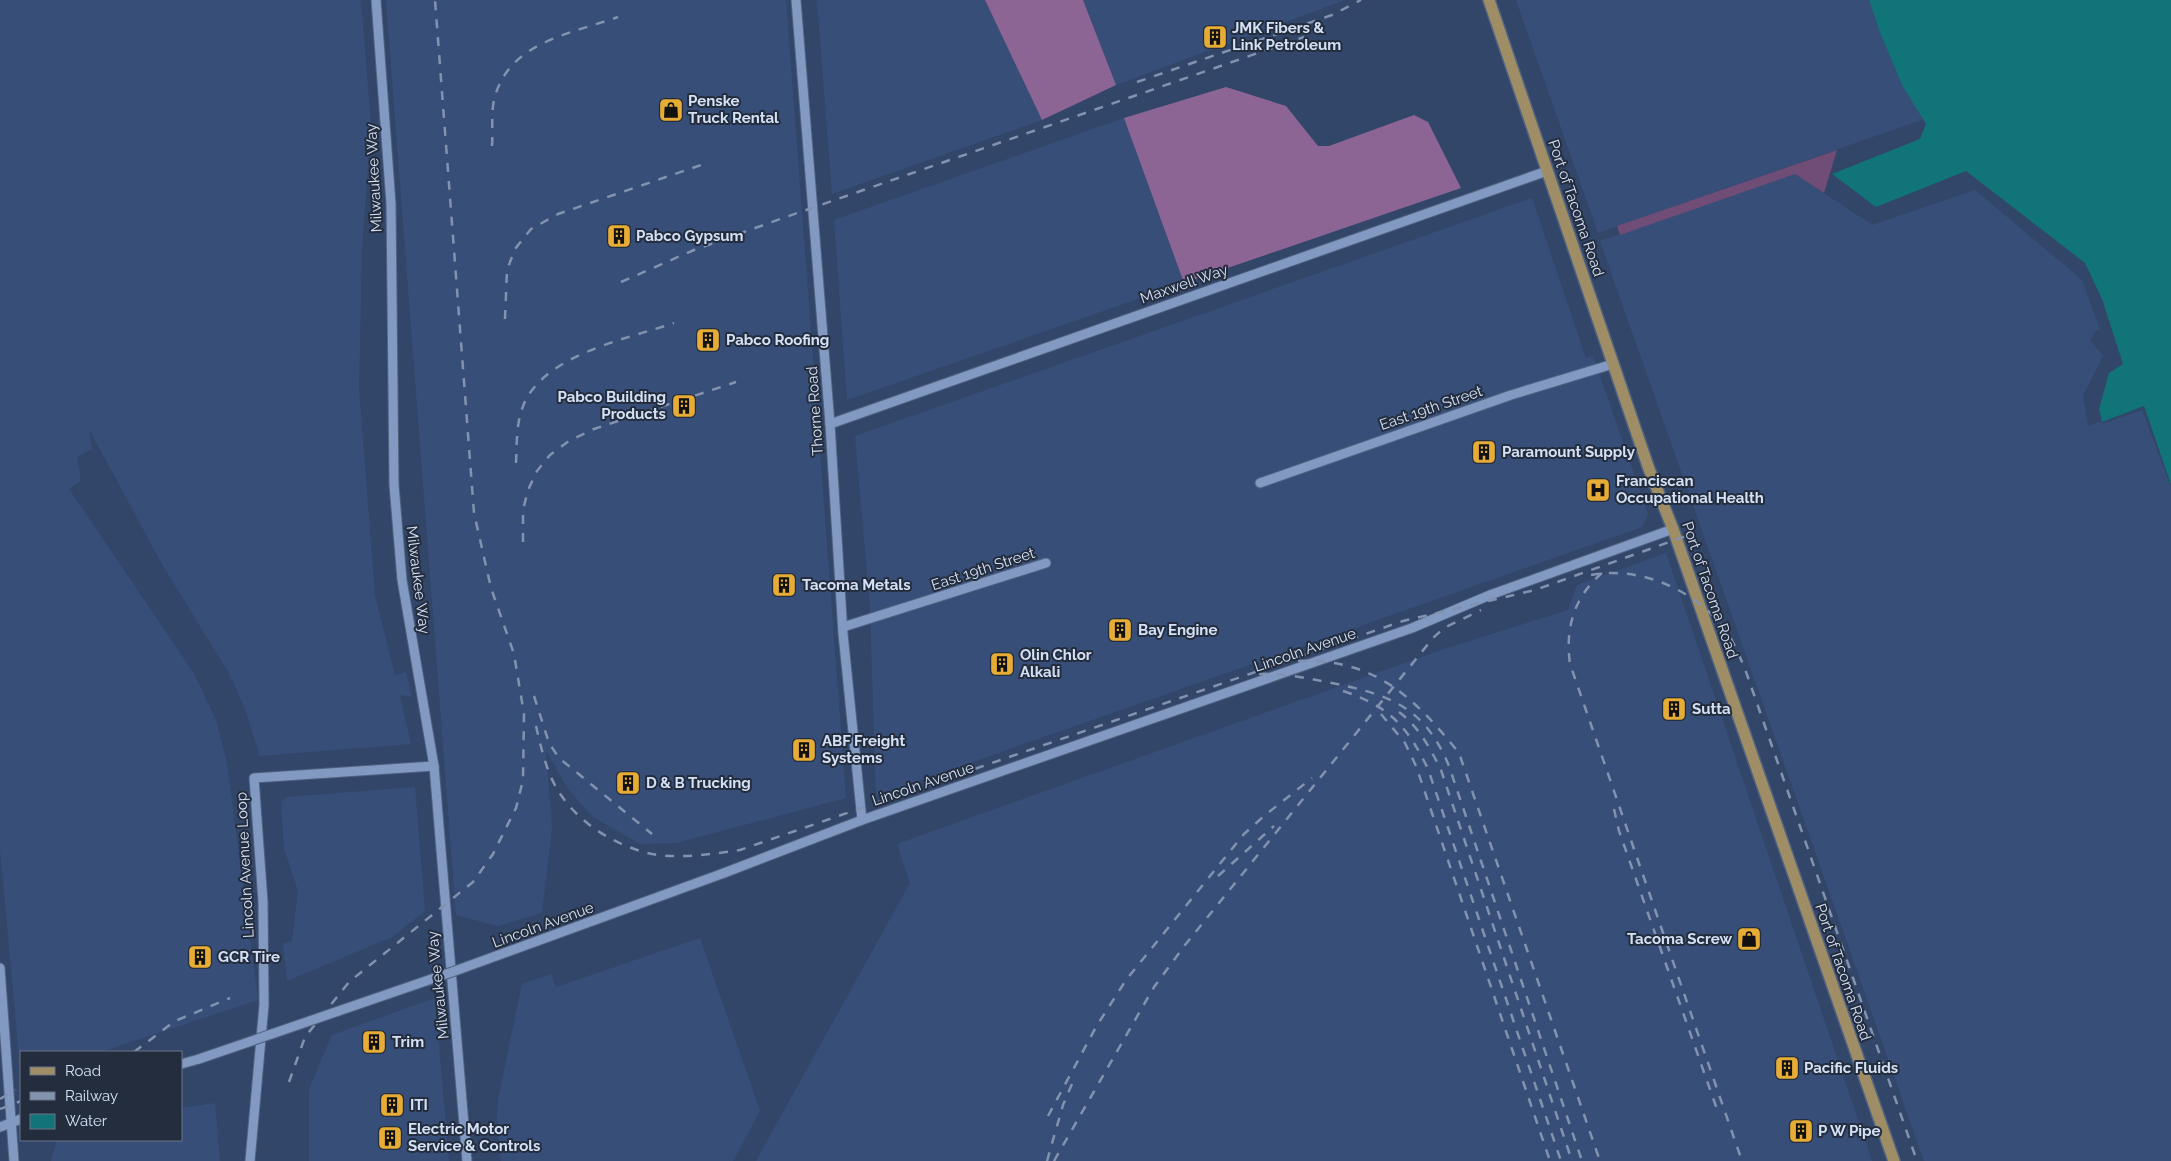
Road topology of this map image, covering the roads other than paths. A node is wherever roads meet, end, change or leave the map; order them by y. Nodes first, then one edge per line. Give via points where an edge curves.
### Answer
1 (376, 0) edge
2 (796, 0) edge
3 (1489, 0) edge
4 (1547, 171) junction
5 (1613, 364) junction
6 (830, 424) junction
7 (1260, 484) dead end
8 (1673, 530) junction
9 (1046, 563) dead end
10 (843, 628) junction
11 (434, 766) junction
12 (862, 820) junction
13 (0, 968) edge
14 (182, 1064) edge
15 (17, 1121) edge
16 (0, 1127) edge
17 (14, 1161) edge
18 (250, 1161) edge
19 (467, 1161) edge
20 (1894, 1161) edge

1 - 11 street, Milwaukee Way via 391,214 394,485 402,580
2 - 6 street, Thorne Road
3 - 4 main road, Port of Tacoma Road
4 - 5 main road, Port of Tacoma Road
4 - 6 street, Maxwell Way
5 - 7 street, East 19th Street via 1511,395
5 - 8 main road, Port of Tacoma Road
6 - 10 street, Thorne Road
8 - 12 street, Lincoln Avenue via 1499,591 1412,628
8 - 20 main road, Port of Tacoma Road
9 - 10 street, East 19th Street
10 - 12 street, Thorne Road
11 - 18 street, Lincoln Avenue Loop via 254,778 263,902 264,1005
11 - 19 street, Milwaukee Way
12 - 14 street, Lincoln Avenue, bridge via 452,972
13 - 15 street
15 - 16 street
15 - 17 street

